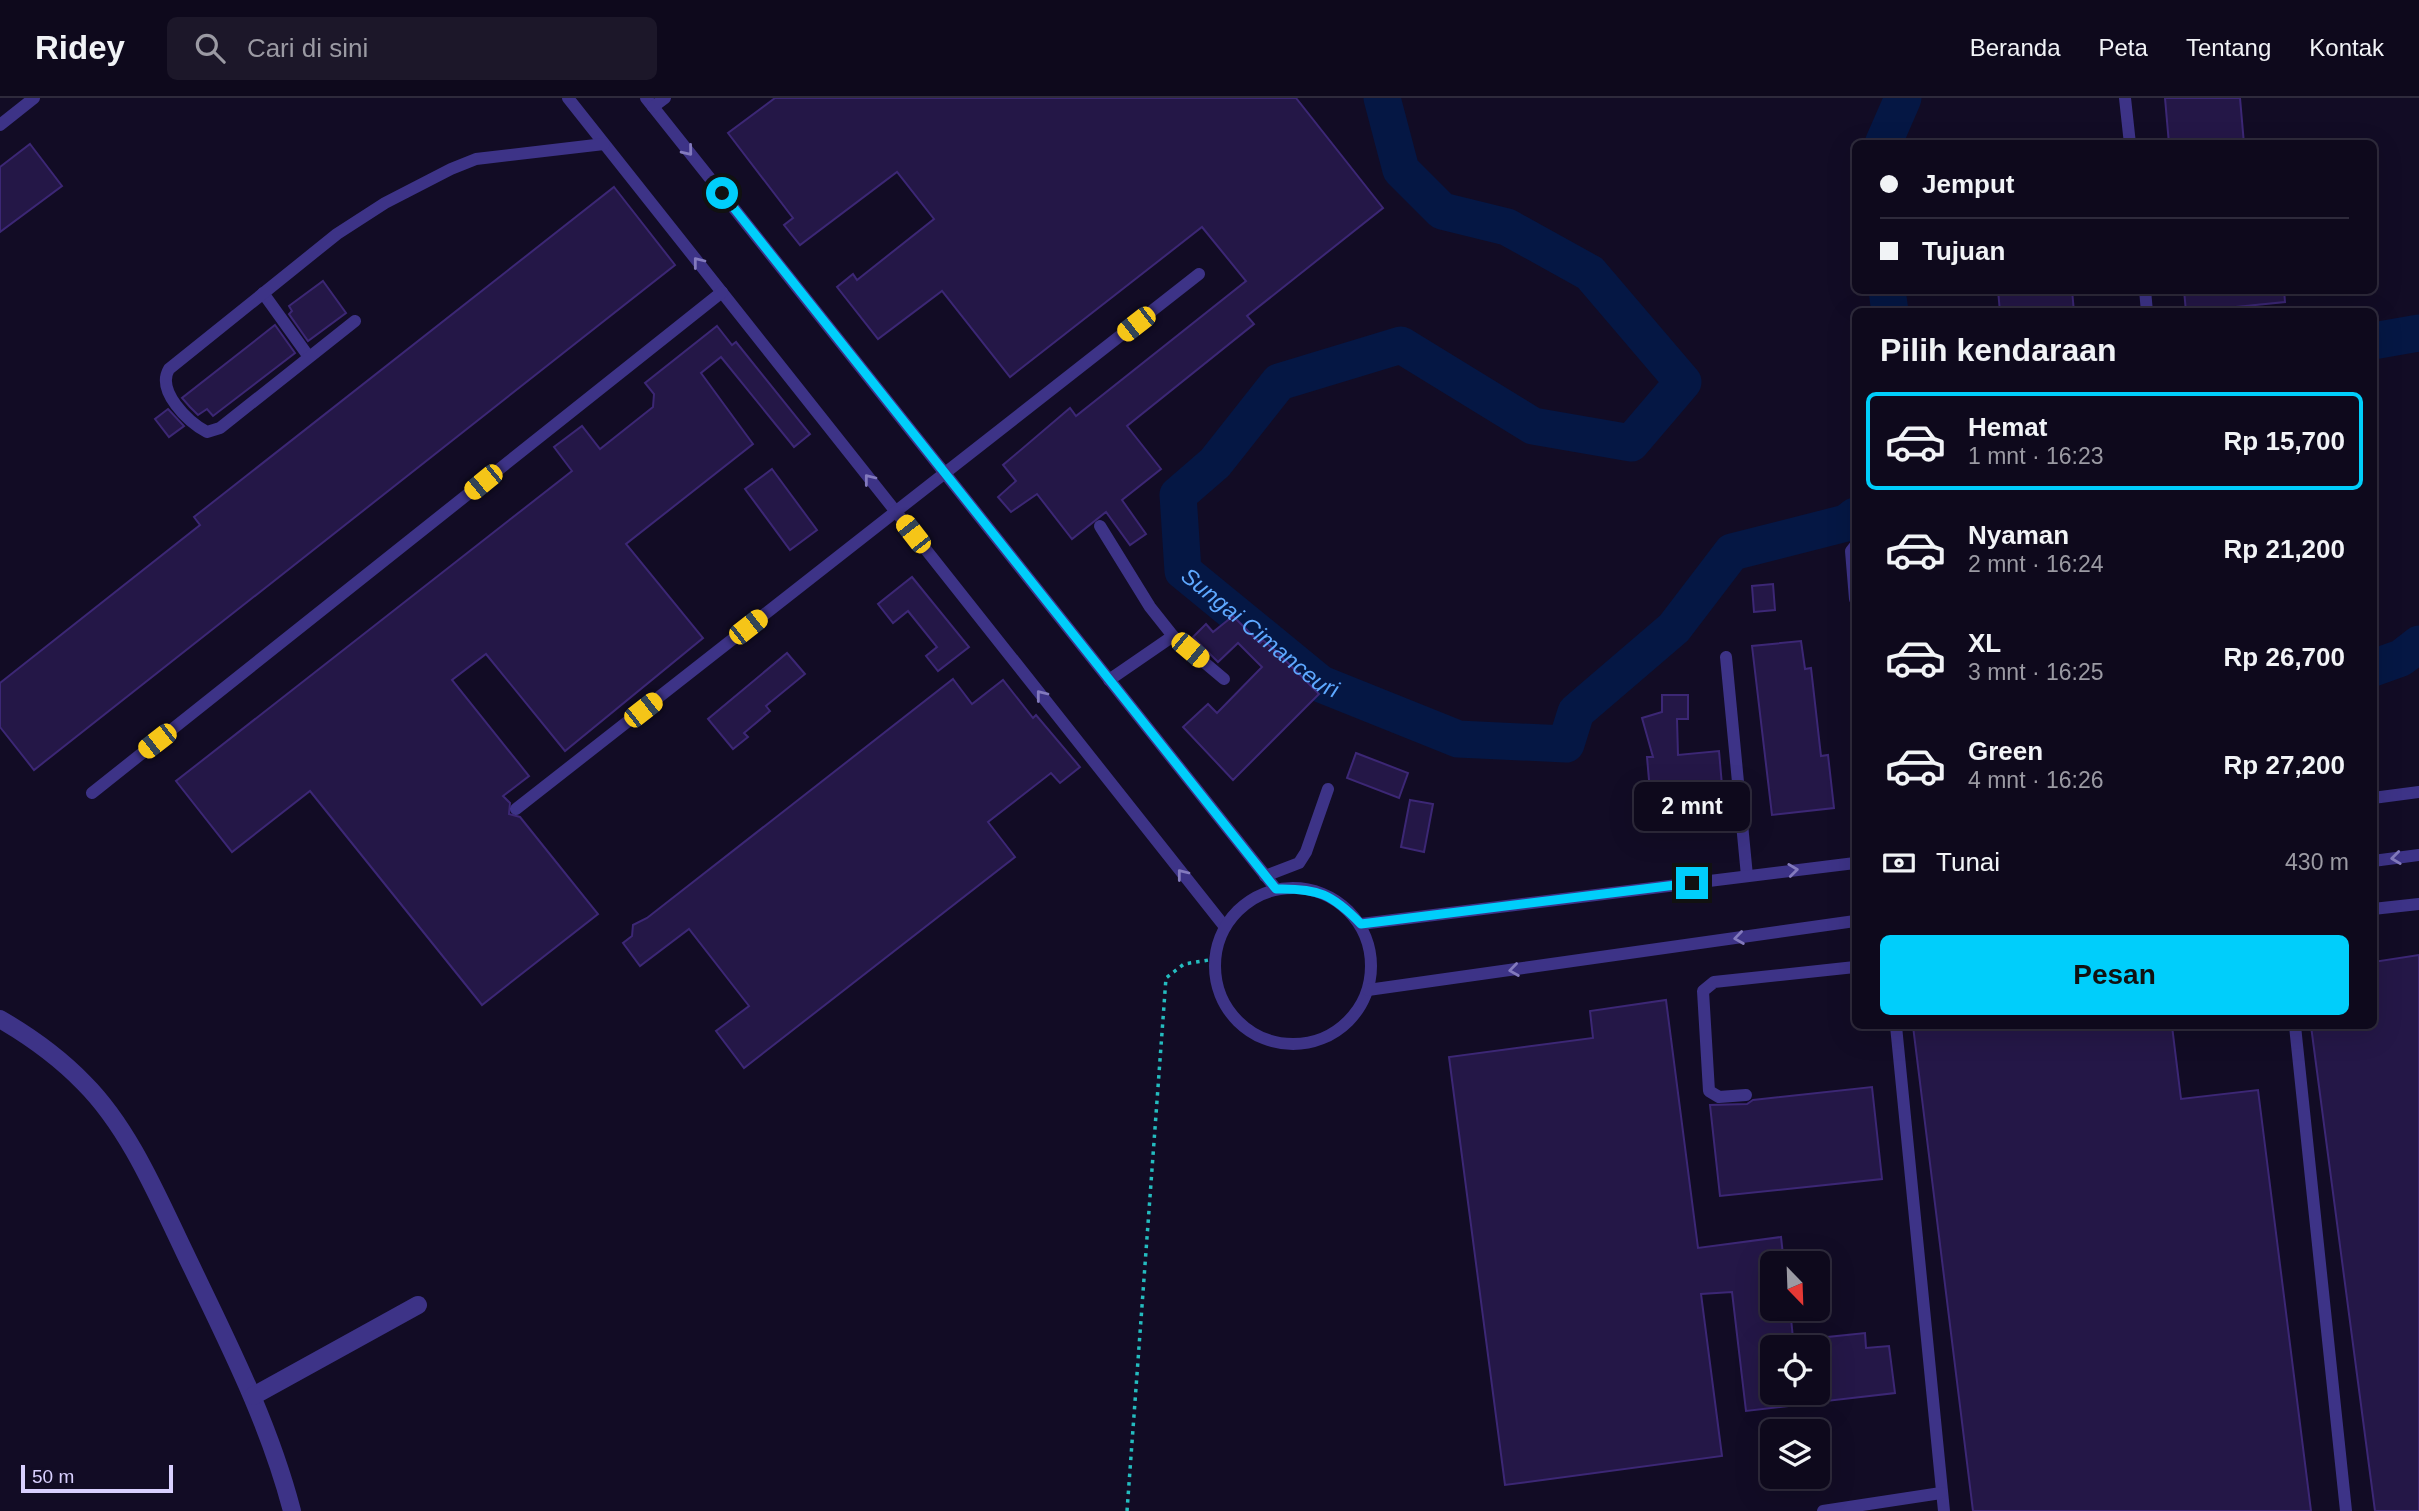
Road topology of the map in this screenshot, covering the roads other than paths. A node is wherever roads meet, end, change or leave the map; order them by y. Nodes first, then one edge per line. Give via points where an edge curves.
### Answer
1 (34, 98) edge
2 (568, 98) edge
3 (665, 98) edge
4 (2125, 98) edge
5 (649, 103) edge
6 (0, 125) edge
7 (2130, 140) edge
8 (604, 144) junction
9 (1199, 274) dead end
10 (722, 292) junction
11 (263, 293) junction
12 (355, 321) dead end
13 (309, 357) junction
14 (945, 473) junction
15 (896, 512) junction
16 (1100, 526) dead end
17 (1172, 636) junction
18 (1726, 657) dead end
19 (1224, 679) dead end
20 (1109, 680) junction
21 (1328, 789) dead end
22 (2419, 792) edge
23 (92, 793) dead end
24 (2377, 797) edge
25 (516, 809) dead end
26 (2419, 855) edge
27 (2377, 860) edge
28 (1852, 863) edge
29 (1265, 876) junction
30 (1747, 876) junction
31 (1276, 889) junction
32 (2419, 904) edge
33 (2377, 909) edge
34 (1852, 921) edge
35 (1361, 924) junction
36 (1225, 927) junction
37 (1852, 967) edge
38 (1368, 990) junction
39 (0, 1019) edge
40 (1896, 1029) edge
41 (2295, 1029) edge
42 (1746, 1095) dead end
43 (418, 1306) dead end
44 (253, 1396) junction
45 (1941, 1493) junction
46 (292, 1511) edge
47 (1823, 1511) edge
48 (1944, 1511) edge
49 (2346, 1511) edge

1 - 6 lane
2 - 8 lane
3 - 5 lane
4 - 7 lane
5 -> 14 lane
10 -> 8 lane
8 - 11 lane via 476,159 451,169 337,234
9 - 14 lane
15 -> 10 lane
10 - 23 lane
11 - 13 lane
11 - 13 lane via 169,369 165,389 206,432 220,428
12 - 13 lane
14 - 15 lane
14 - 20 lane
15 - 25 lane
36 -> 15 lane
16 - 17 lane
17 - 19 lane
17 - 20 lane
18 - 30 lane
20 - 29 lane
21 - 29 lane via 1299,863
22 - 24 lane
26 -> 27 lane
30 -> 28 lane
29 - 31 lane
30 - 35 lane
31 - 35 lane via 1308,888 1339,901
31 - 36 lane via 1246,903
32 - 33 lane
34 -> 38 lane
35 - 38 lane via 1372,957
36 - 38 lane via 1215,959 1219,991 1235,1019 1262,1038 1294,1044 1325,1037 1352,1018
37 - 42 lane via 1714,982 1703,991 1709,1091 1719,1097
39 - 44 street via 38,1041 85,1083 114,1120 162,1206
40 - 45 lane
41 - 49 lane
43 - 44 street
44 - 46 street
45 - 47 lane
45 - 48 lane

